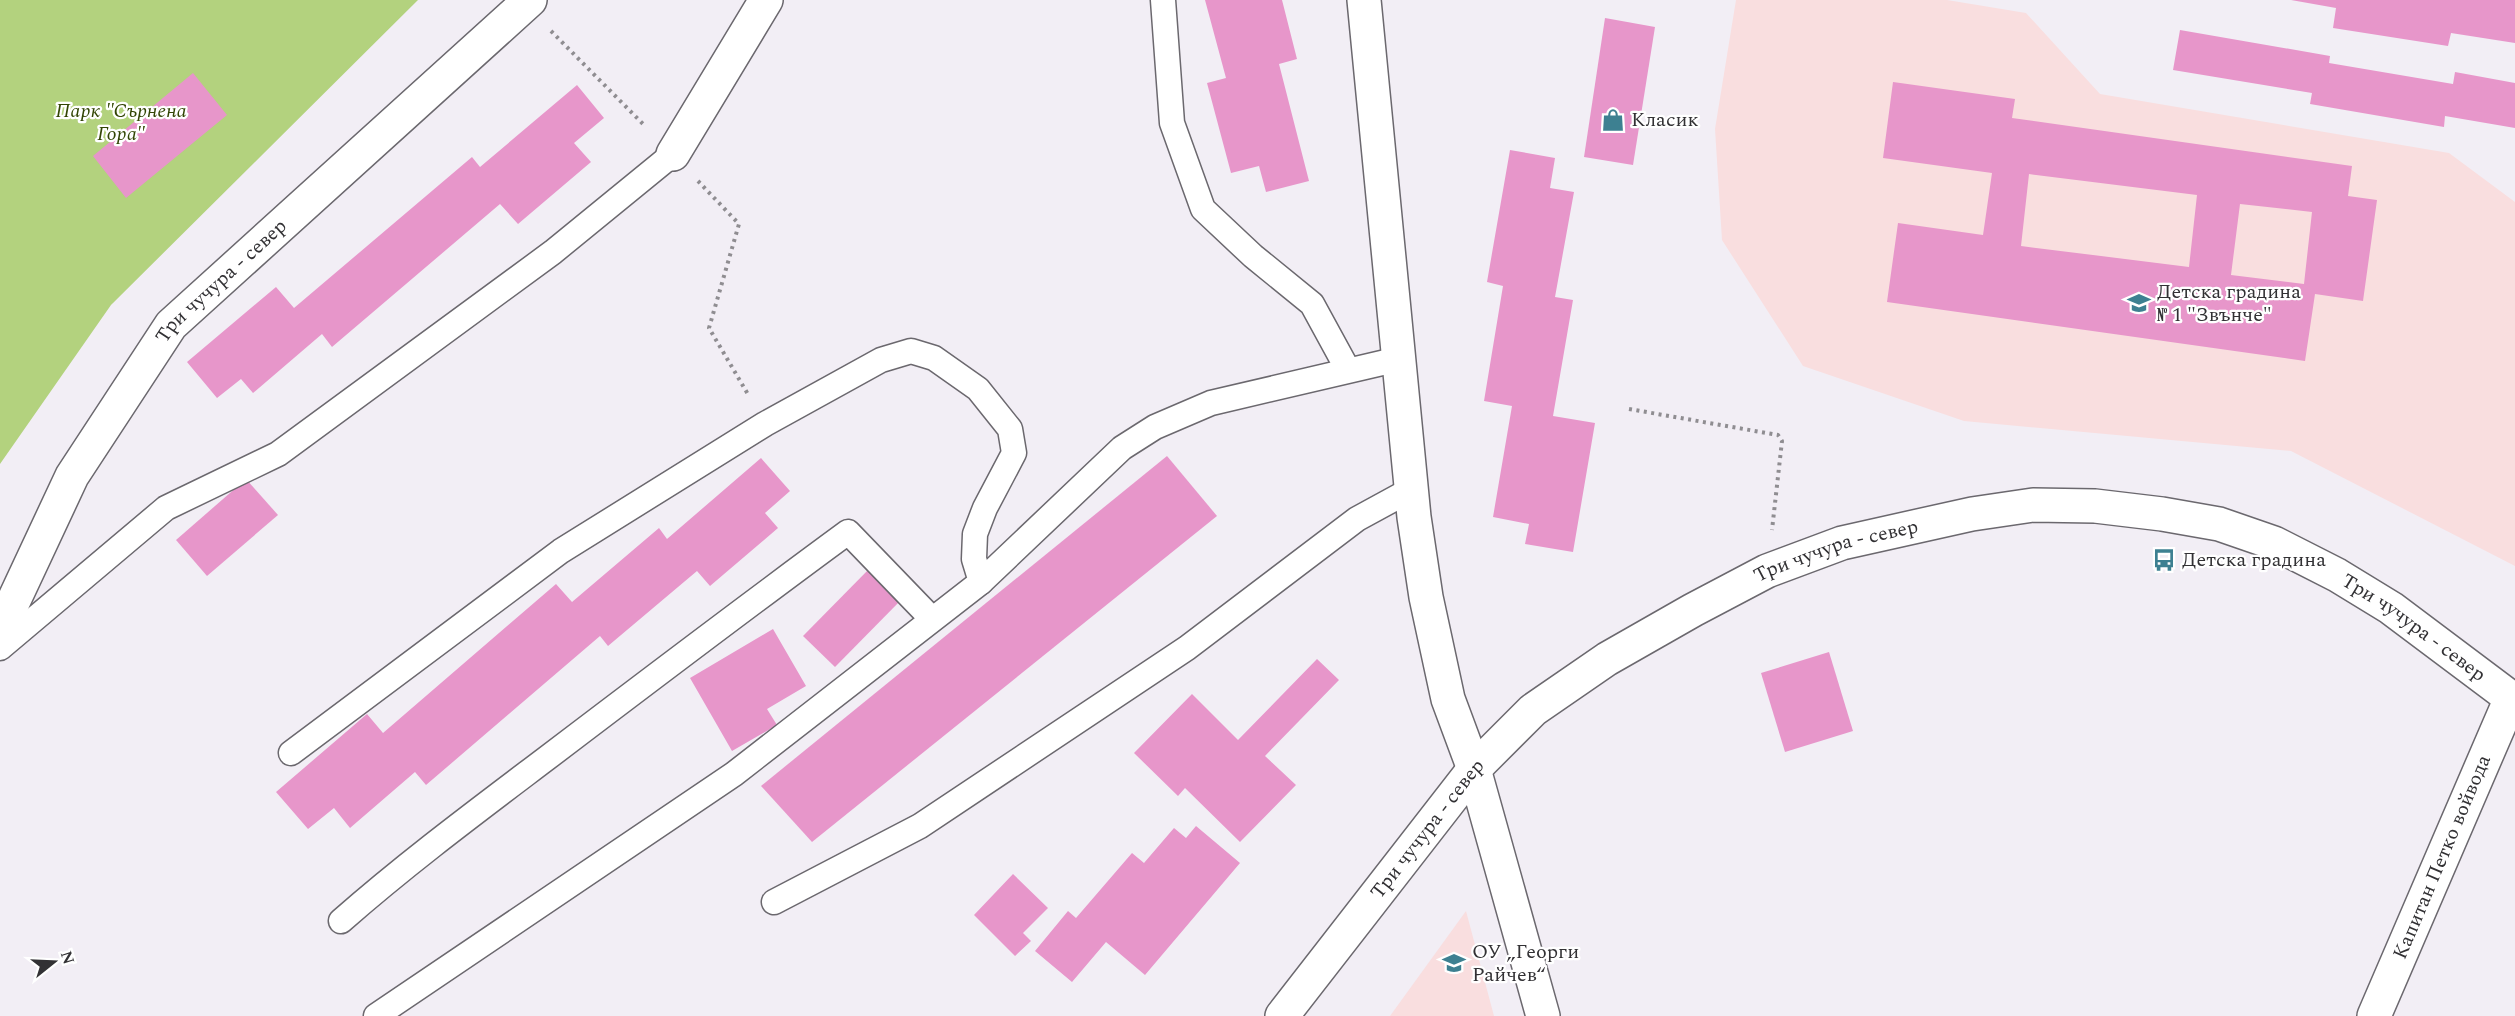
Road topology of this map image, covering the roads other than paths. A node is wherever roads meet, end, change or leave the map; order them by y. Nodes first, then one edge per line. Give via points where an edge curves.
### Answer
1 (766, 0) edge
2 (1162, 0) edge
3 (1364, 0) edge
4 (528, 3) edge
5 (673, 154) joint
6 (1399, 359) junction
7 (1348, 370) junction
8 (1412, 489) junction
9 (981, 582) junction
10 (932, 619) junction
11 (0, 630) edge
12 (0, 648) edge
13 (2514, 697) edge
14 (291, 753) dead end
15 (1473, 769) junction
16 (774, 902) dead end
17 (341, 921) dead end
18 (376, 1016) edge
19 (1282, 1016) edge
20 (1543, 1016) edge
21 (2374, 1016) edge

1 - 5 street
2 - 7 lane via 1172,123 1203,209 1312,304
3 - 6 street
4 - 11 street, Три чучура - север via 171,325 72,476
5 - 12 lane via 553,252 278,454 166,508
6 - 7 lane
6 - 8 street
7 - 9 lane via 1210,402 1155,427 1122,448
8 - 15 street via 1426,597 1448,699
8 - 16 lane via 1357,519 1187,648 920,826
9 - 10 lane
9 - 14 lane via 974,559 975,534 1014,453 1010,429 978,389 934,358 910,351 881,360 765,424 561,551
10 - 17 lane via 848,532 464,821
10 - 18 lane via 734,774
13 - 15 street, Три чучура - север via 2391,608 2337,574 2274,543 2219,524 2162,514 2095,506 2033,505 1911,526 1842,543 1767,571 1607,659 1533,710
13 - 21 street, Капитан Петко войвода
15 - 19 street, Три чучура - север
15 - 20 street

